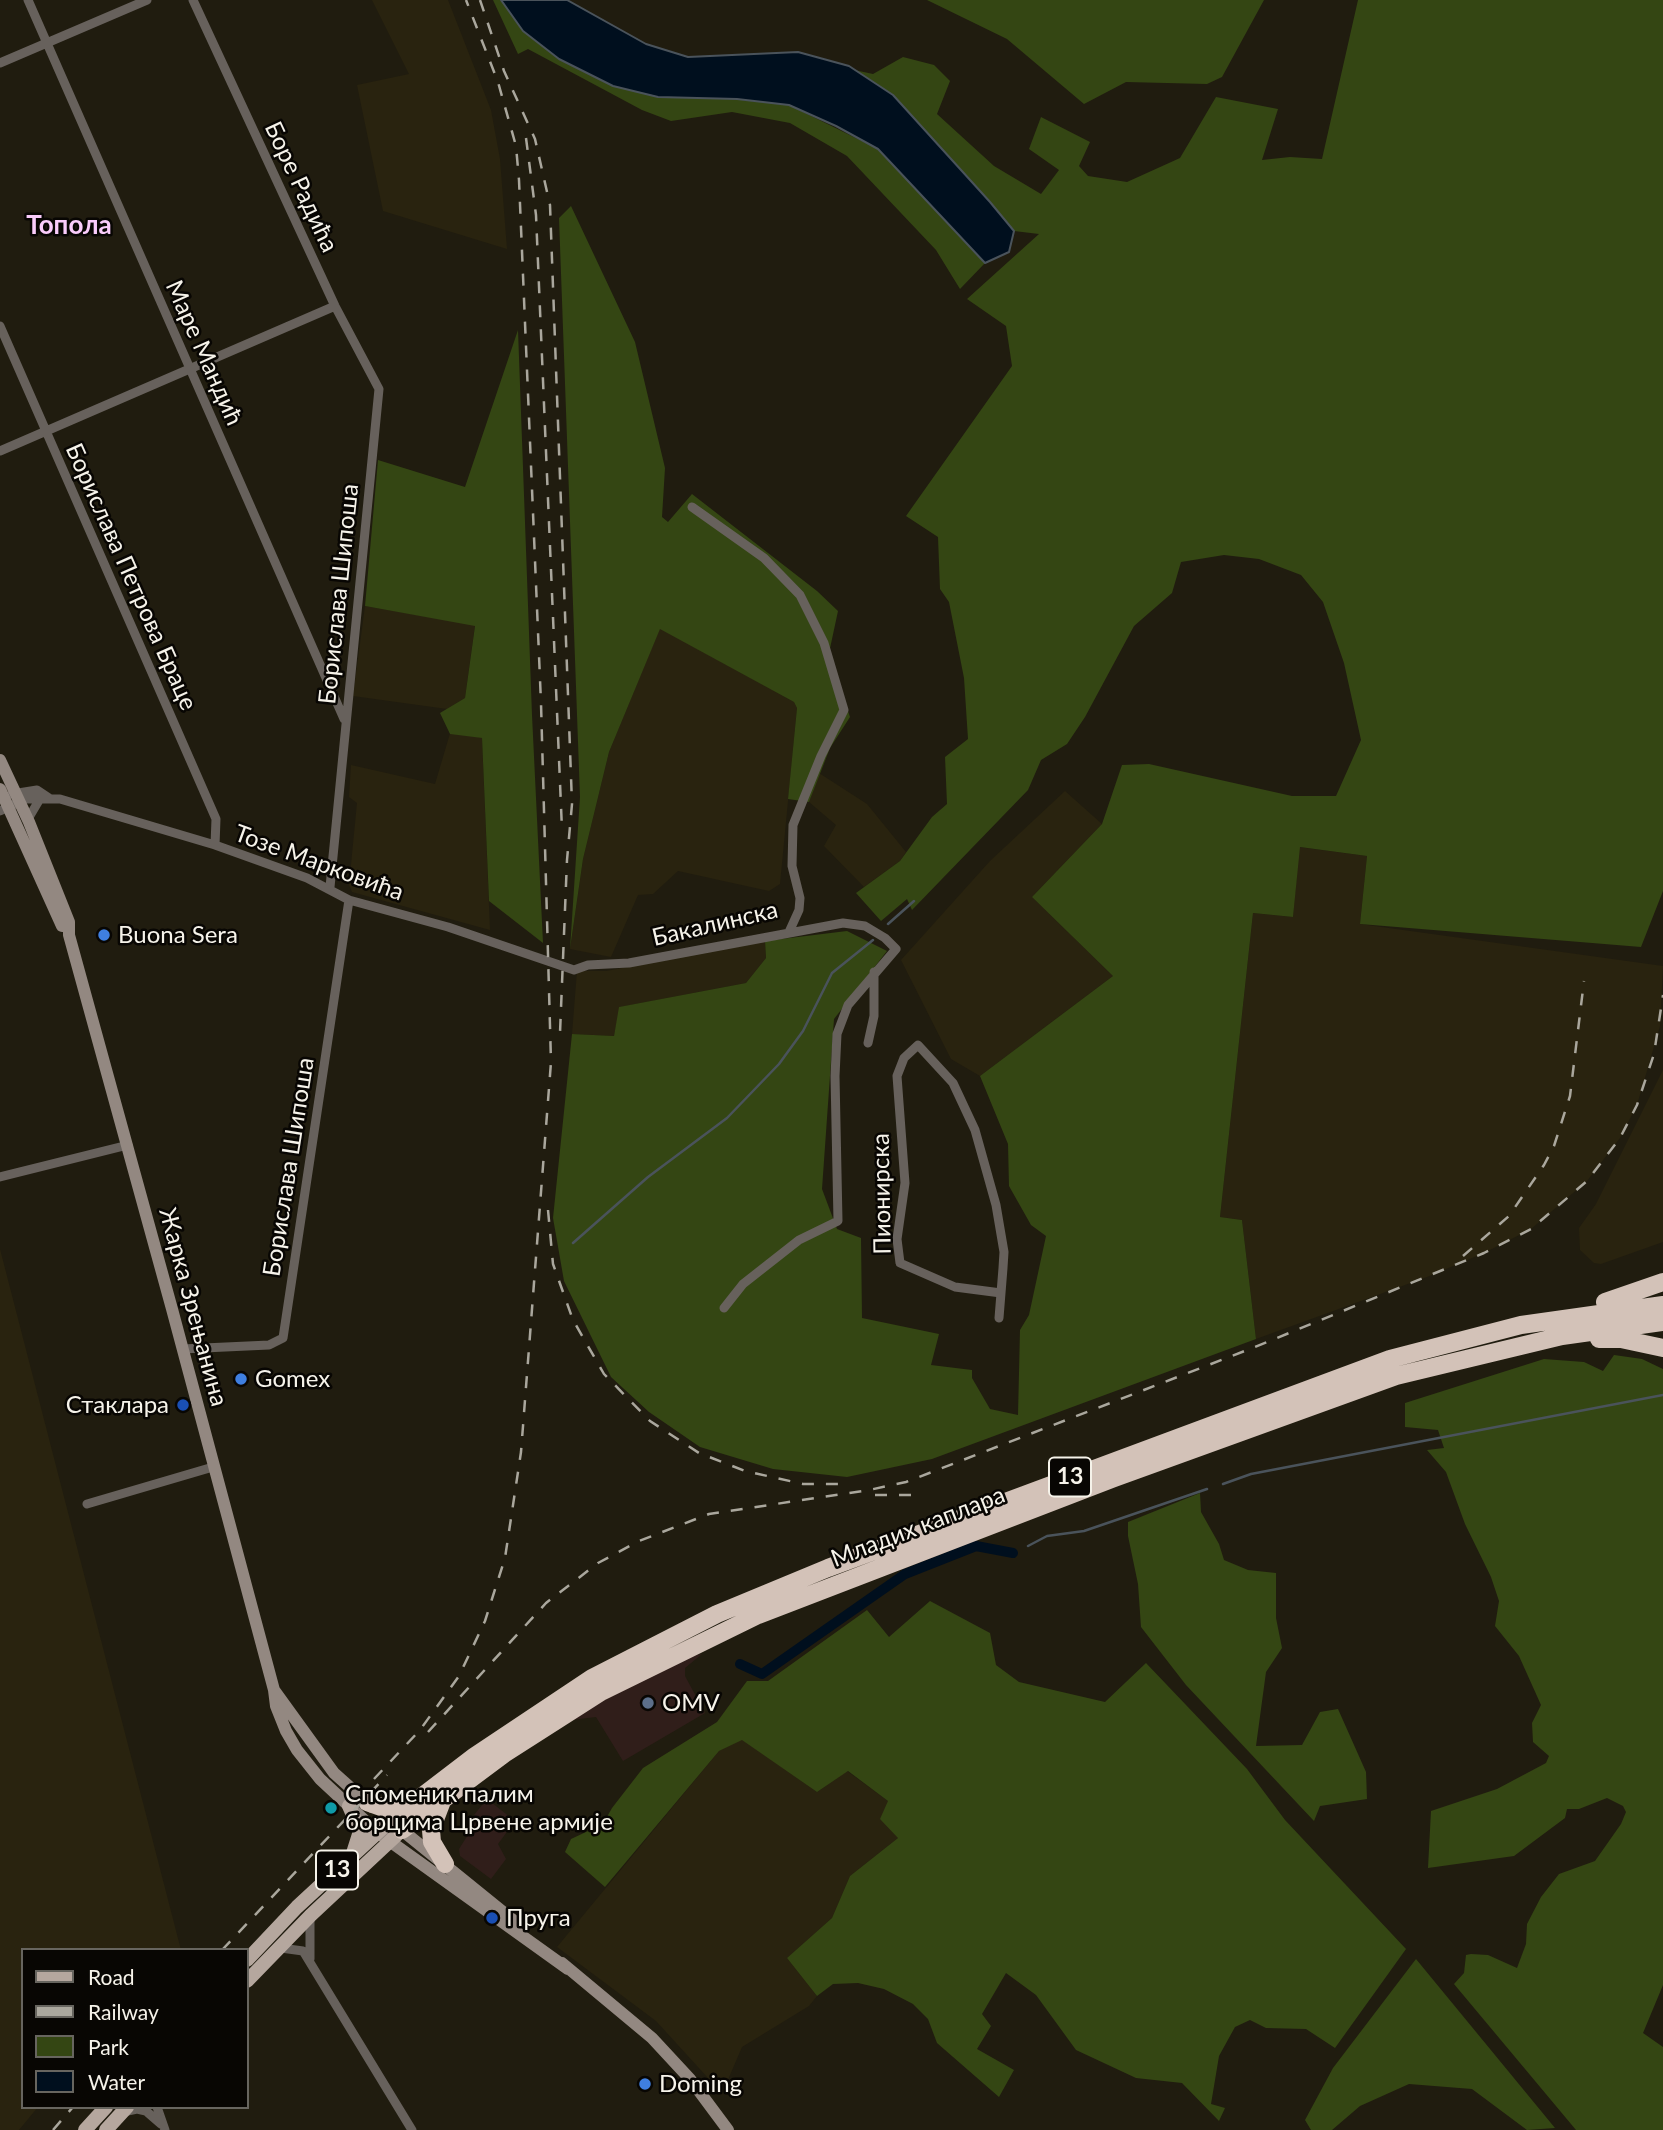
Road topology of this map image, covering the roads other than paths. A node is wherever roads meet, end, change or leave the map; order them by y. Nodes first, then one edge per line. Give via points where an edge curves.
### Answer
1 (28, 0) edge
2 (146, 0) edge
3 (193, 0) edge
4 (48, 43) junction
5 (0, 63) edge
6 (335, 306) junction
7 (0, 326) edge
8 (189, 368) junction
9 (379, 389) joint
10 (46, 431) junction
11 (0, 451) edge
12 (692, 506) dead end
13 (345, 721) junction
14 (0, 760) edge
15 (45, 797) junction
16 (7, 800) edge
17 (28, 819) junction
18 (215, 845) junction
19 (330, 887) junction
20 (349, 900) junction
21 (789, 932) junction
22 (69, 935) junction
23 (573, 970) joint
24 (874, 972) junction
25 (868, 1043) dead end
26 (128, 1144) junction
27 (0, 1177) edge
28 (1663, 1282) edge
29 (1001, 1293) junction
30 (1663, 1305) edge
31 (724, 1308) dead end
32 (999, 1318) dead end
33 (1663, 1322) edge
34 (1521, 1325) junction
35 (182, 1349) junction
36 (1663, 1349) edge
37 (1491, 1351) junction
38 (213, 1467) junction
39 (87, 1504) dead end
40 (274, 1690) junction
41 (444, 1797) junction
42 (416, 1799) junction
43 (367, 1802) junction
44 (349, 1806) junction
45 (390, 1831) junction
46 (352, 1856) junction
47 (444, 1864) junction
48 (310, 1915) junction
49 (278, 1948) junction
50 (248, 1959) edge
51 (310, 1961) junction
52 (568, 1969) junction
53 (248, 1980) edge
54 (104, 2109) edge
55 (158, 2109) edge
56 (125, 2110) edge
57 (163, 2127) edge
58 (85, 2130) edge
59 (106, 2130) edge
60 (412, 2130) edge
61 (727, 2130) edge

1 - 4 street, Маре Мандић
2 - 4 street
3 - 6 street, Боре Радића
4 - 5 street
4 - 8 street, Маре Мандић
6 - 8 street
6 - 9 street, Боре Радића
7 - 10 street, Борислава Петрова Браце
8 - 10 street
8 - 13 street, Маре Мандић
9 - 13 street, Борислава Шипоша
10 - 11 street
10 - 18 street, Борислава Петрова Браце via 216,819
12 - 21 street, Бакалинска via 764,558 800,595 824,643 844,710 793,825 792,866 800,898
13 - 19 street, Борислава Шипоша
14 - 16 street
15 - 16 street, Тозе Марковића via 37,790
15 - 17 street
15 - 18 street, Тозе Марковића
16 - 17 street, Жарка Зрењанина
16 - 22 street, Жарка Зрењанина via 61,926
17 - 22 street, Жарка Зрењанина via 69,922
18 - 19 street, Тозе Марковића
19 - 20 street, Тозе Марковића
20 - 23 street, Тозе Марковића
20 - 35 street, Борислава Шипоша via 283,1338 269,1345
21 - 23 street, Бакалинска
21 - 24 street, Пионирска via 843,923 865,926 896,949
22 - 26 street, Жарка Зрењанина
24 - 25 street via 874,1016
24 - 31 street, Пионирска via 848,1005 837,1034 838,1220 799,1240 743,1284
26 - 27 street
26 - 35 street, Жарка Зрењанина
28 - 34 highway via 1634,1295
29 - 29 street, Пионирска via 955,1287 900,1263 897,1239 905,1183 897,1076 904,1058 918,1045 953,1083 975,1129 1004,1252
29 - 32 street, Пионирска
30 - 34 highway, 13
33 - 37 highway, 13
34 - 42 highway, Младих каплара / 13 via 1329,1380 828,1568 679,1632 549,1705
35 - 38 street, Жарка Зрењанина
36 - 37 highway via 1630,1340 1601,1339
37 - 41 highway, Младих каплара / 13 via 1335,1396 758,1615 601,1692
38 - 39 street
38 - 40 street, Жарка Зрењанина
40 - 43 street, Жарка Зрењанина via 322,1759
40 - 44 street, Жарка Зрењанина via 276,1706 296,1750
41 - 45 highway, Младих каплара / 13
41 - 47 highway via 431,1829 432,1842
42 - 43 highway via 390,1807
42 - 45 highway, 13
43 - 45 street, Жарка Зрењанина
44 - 45 street, Жарка Зрењанина
44 - 46 main road via 360,1831
45 - 46 main road, 13
45 - 47 street, Жарка Зрењанина
45 - 48 main road, 13
45 - 52 street, Жарка Зрењанина
46 - 50 main road, 13
47 - 52 street, Жарка Зрењанина
48 - 49 main road, 13
48 - 51 street
49 - 51 street via 296,1948
49 - 53 main road, 13
51 - 60 street
52 - 61 street, Жарка Зрењанина via 652,2038 690,2079
54 - 58 main road
55 - 57 street
56 - 57 street via 146,2112
56 - 59 main road

